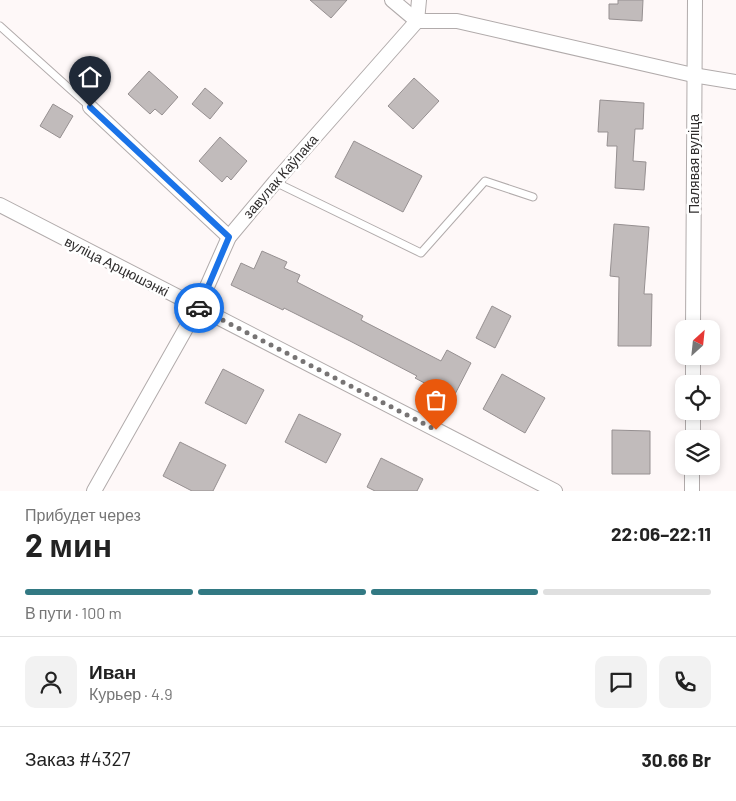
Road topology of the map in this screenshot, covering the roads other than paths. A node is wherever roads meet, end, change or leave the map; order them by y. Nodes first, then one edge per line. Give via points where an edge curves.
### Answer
1 (392, 0) edge
2 (419, 0) edge
3 (695, 0) edge
4 (417, 21) junction
5 (0, 26) edge
6 (693, 75) junction
7 (736, 82) edge
8 (90, 107) joint
9 (275, 182) junction
10 (533, 197) dead end
11 (0, 205) edge
12 (229, 237) junction
13 (198, 307) junction
14 (693, 320) edge
15 (692, 475) edge
16 (99, 490) edge
17 (555, 491) edge
18 (692, 491) edge

1 - 4 street
2 - 4 street
3 - 6 street, Палявая вуліца
4 - 6 street via 457,22
4 - 9 street, завулак Каўпака
5 - 8 lane
6 - 7 street
6 - 14 street, Палявая вуліца
8 - 12 street
9 - 10 lane via 421,253 485,181
9 - 12 street, завулак Каўпака
11 - 13 street, вуліца Арцюшэнкі
12 - 13 street, завулак Каўпака
13 - 16 street, завулак Каўпака
13 - 17 street, вуліца Арцюшэнкі
15 - 18 street

